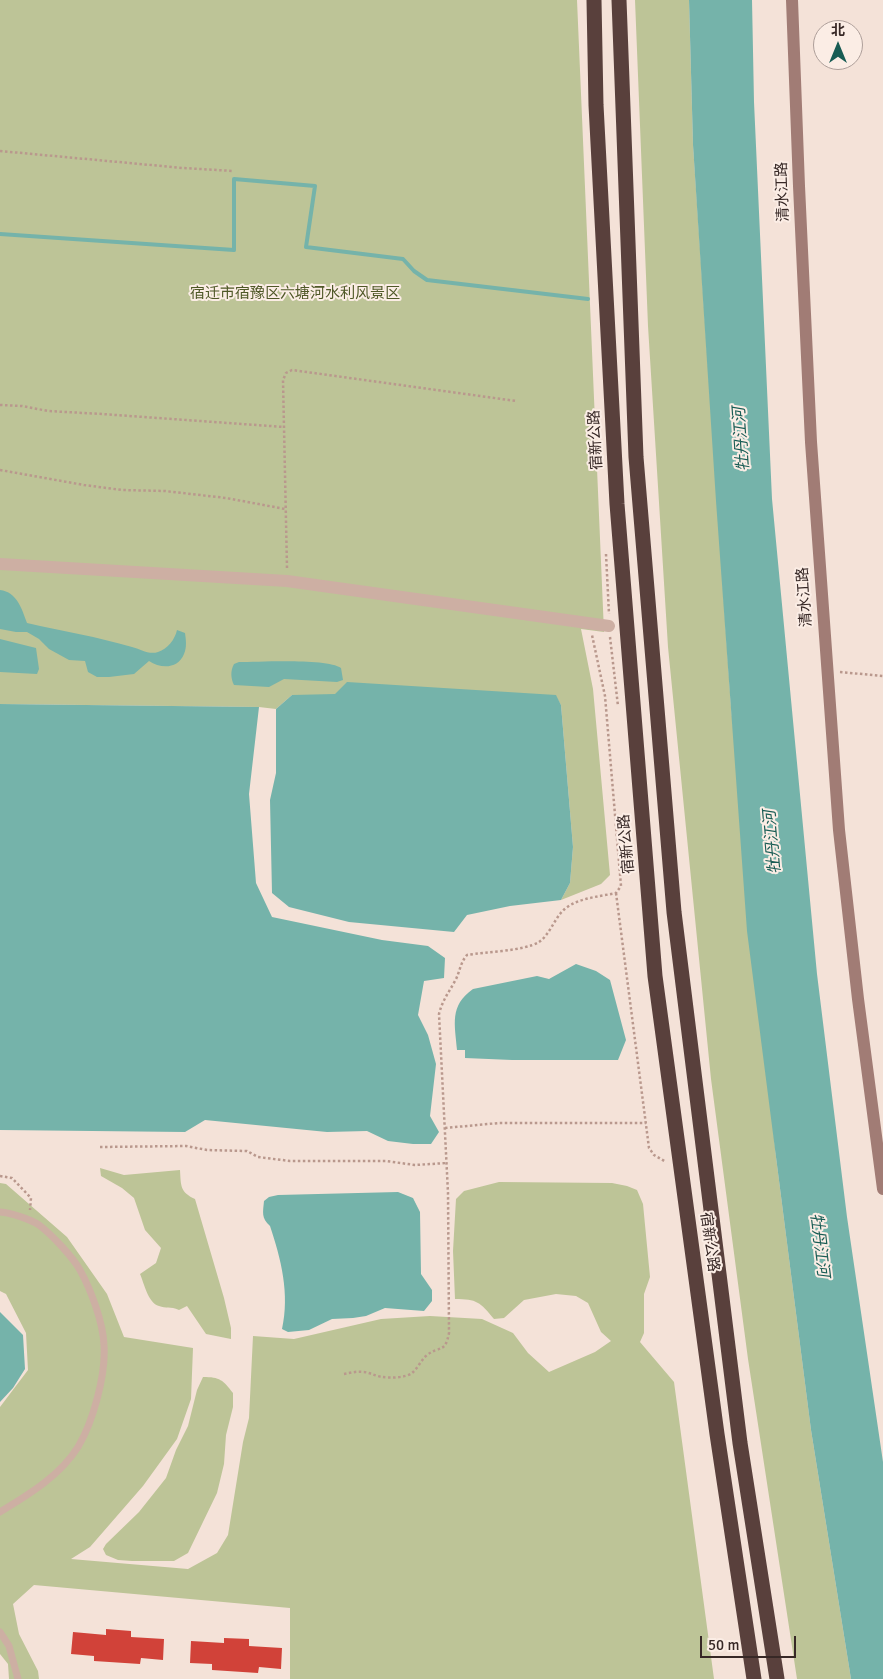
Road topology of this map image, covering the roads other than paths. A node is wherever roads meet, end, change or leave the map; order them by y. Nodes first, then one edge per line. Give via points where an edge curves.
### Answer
1 (594, 0) edge
2 (619, 0) edge
3 (792, 0) edge
4 (0, 564) edge
5 (609, 626) dead end
6 (878, 1115) edge
7 (881, 1162) edge
8 (883, 1189) edge
9 (0, 1212) edge
10 (0, 1512) edge
11 (0, 1632) edge
12 (18, 1679) edge
13 (754, 1679) edge
14 (777, 1679) edge

1 - 13 highway, 宿新公路 via 596,105 617,504 655,976 715,1424
2 - 14 highway, 宿新公路 via 636,457 674,912 740,1443
3 - 6 street, 清水江路 via 811,442 838,830 858,999
4 - 5 street via 287,581
6 - 7 street, 清水江路
7 - 8 street, 清水江路
9 - 10 lane via 38,1224 79,1268 90,1291 104,1344 102,1376 93,1412 78,1446 65,1464 28,1495
11 - 12 lane

